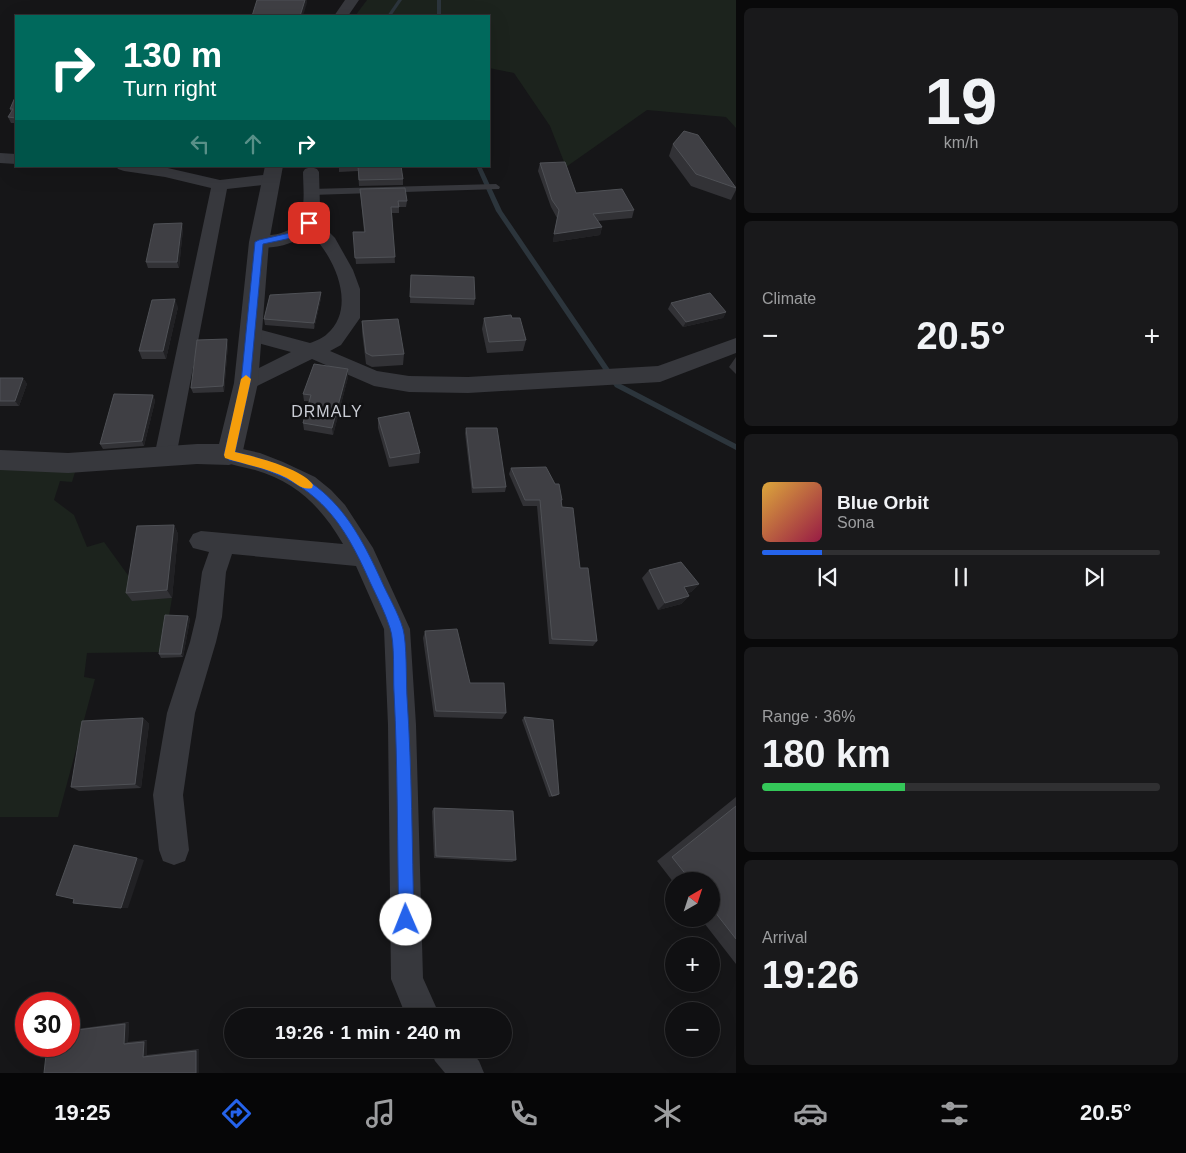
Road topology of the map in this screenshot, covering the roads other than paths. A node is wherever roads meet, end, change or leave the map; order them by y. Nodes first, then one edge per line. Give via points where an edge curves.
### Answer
1 (352, 0) edge
2 (342, 15) edge
3 (0, 158) edge
4 (15, 159) edge
5 (131, 167) edge
6 (311, 172) dead end
7 (273, 173) edge
8 (220, 186) junction
9 (496, 187) dead end
10 (311, 192) junction
11 (309, 223) junction
12 (259, 242) junction
13 (250, 334) junction
14 (736, 345) edge
15 (312, 351) junction
16 (246, 383) junction
17 (229, 455) junction
18 (165, 456) junction
19 (0, 460) edge
20 (364, 556) junction
21 (174, 850) dead end
22 (420, 1008) edge
23 (454, 1058) edge
24 (467, 1073) edge

1 - 2 street
3 - 4 street
5 - 8 street
6 - 10 street
7 - 8 street
7 - 12 street
8 - 18 street
9 - 10 lane
10 - 11 street
11 - 12 street via 293,236
11 - 15 street via 326,238 351,289 350,318 334,340
12 - 13 street
13 - 15 street
13 - 16 street
14 - 15 street via 660,374 520,383 409,384 374,378
15 - 16 street
16 - 17 street
17 - 18 street
17 - 20 street via 268,465 307,484 337,512
18 - 19 street via 68,464
20 - 21 street via 212,542 214,572 209,617 180,713 168,795
20 - 22 street via 397,629 407,979
23 - 24 street

